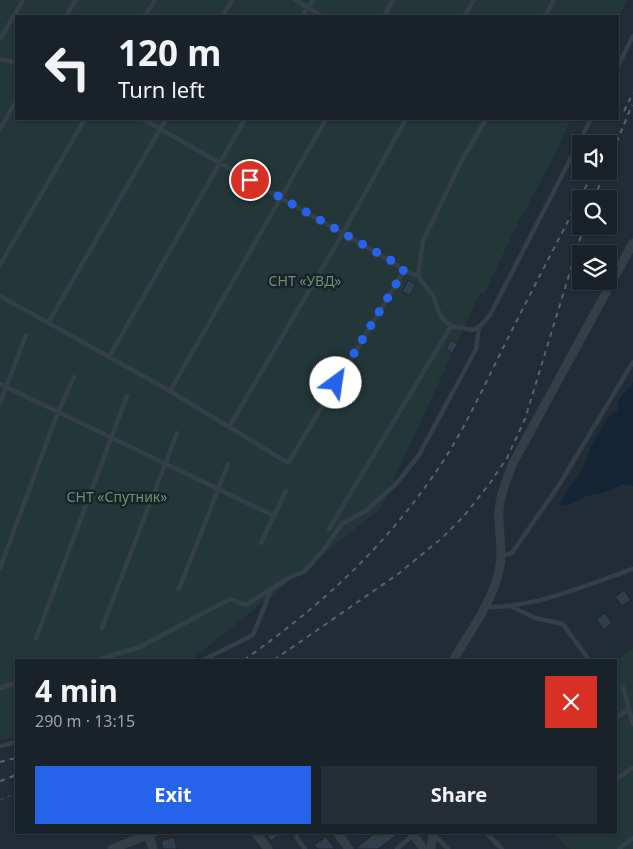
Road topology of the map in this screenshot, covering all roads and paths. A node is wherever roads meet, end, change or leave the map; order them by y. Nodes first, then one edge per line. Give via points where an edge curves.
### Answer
1 (23, 0) edge
2 (76, 0) edge
3 (154, 0) edge
4 (232, 0) edge
5 (295, 0) edge
6 (313, 0) edge
7 (393, 0) edge
8 (474, 0) edge
9 (554, 0) edge
10 (308, 8) junction
11 (67, 15) edge
12 (146, 15) edge
13 (224, 15) edge
14 (303, 15) edge
15 (320, 15) edge
16 (385, 15) edge
17 (465, 15) edge
18 (546, 15) edge
19 (633, 36) edge
20 (0, 39) edge
21 (0, 59) edge
22 (15, 63) edge
23 (619, 64) edge
24 (15, 102) edge
25 (84, 120) edge
26 (145, 120) edge
27 (165, 120) edge
28 (244, 120) edge
29 (325, 120) edge
30 (405, 120) edge
31 (485, 120) edge
32 (589, 120) edge
33 (0, 129) edge
34 (160, 129) junction
35 (219, 163) junction
36 (281, 198) junction
37 (343, 233) junction
38 (633, 243) edge
39 (0, 265) edge
40 (404, 271) junction
41 (418, 276) junction
42 (0, 296) edge
43 (48, 323) junction
44 (451, 326) junction
45 (479, 327) junction
46 (26, 334) dead end
47 (109, 357) junction
48 (633, 362) edge
49 (74, 377) dead end
50 (0, 384) edge
51 (6, 386) junction
52 (170, 391) junction
53 (128, 396) dead end
54 (0, 403) edge
55 (58, 412) junction
56 (229, 427) junction
57 (176, 434) dead end
58 (111, 438) junction
59 (164, 463) junction
60 (228, 464) dead end
61 (218, 490) junction
62 (286, 491) dead end
63 (274, 516) junction
64 (329, 529) dead end
65 (261, 543) dead end
66 (501, 556) junction
67 (0, 568) edge
68 (633, 569) edge
69 (179, 588) dead end
70 (272, 589) junction
71 (510, 606) junction
72 (484, 607) junction
73 (102, 628) dead end
74 (36, 638) dead end
75 (99, 659) edge
76 (205, 659) edge
77 (454, 659) edge
78 (588, 659) edge
79 (15, 683) edge
80 (623, 687) dead end
81 (0, 688) edge
82 (628, 709) junction
83 (617, 717) edge
84 (633, 724) edge
85 (15, 742) edge
86 (0, 746) edge
87 (633, 768) edge
88 (617, 778) edge
89 (15, 794) edge
90 (0, 800) edge
91 (152, 834) edge
92 (257, 834) edge
93 (294, 834) edge
94 (338, 834) edge
95 (412, 834) edge
96 (433, 834) edge
97 (434, 834) edge
98 (487, 834) edge
99 (633, 838) edge
100 (112, 849) edge
101 (153, 849) edge
102 (268, 849) edge
103 (305, 849) edge
104 (349, 849) edge
105 (397, 849) edge
106 (424, 849) edge
107 (431, 849) edge
108 (448, 849) edge
109 (502, 849) edge
110 (619, 849) edge

1 - 20 lane
2 - 11 lane
3 - 12 lane
4 - 13 lane
5 - 10 lane
6 - 10 lane
7 - 16 lane
8 - 17 lane
9 - 18 lane
10 - 14 lane
10 - 15 lane
19 - 23 lane
21 - 22 lane
24 - 33 lane
25 - 39 lane
26 - 34 lane
27 - 34 lane
28 - 35 lane
29 - 36 lane
30 - 37 lane
31 - 41 lane via 462,160 424,241
32 - 45 lane via 490,315
34 - 35 lane
34 - 43 lane
35 - 36 lane
35 - 47 lane
36 - 37 lane
36 - 52 lane
37 - 40 lane
37 - 56 lane
38 - 66 street via 512,465 500,509
40 - 41 lane
40 - 56 lane via 288,463
41 - 44 lane via 433,296 441,317
42 - 43 lane
43 - 47 lane
44 - 45 lane via 472,330
44 - 64 lane
45 - 70 lane via 476,349 418,455 396,484 367,510 342,524 304,572
46 - 51 lane
47 - 52 lane
48 - 66 lane via 543,509 512,553
49 - 55 lane
50 - 51 lane
51 - 54 lane
51 - 55 lane
52 - 56 lane
53 - 58 lane
55 - 58 lane
55 - 67 lane
57 - 59 lane
58 - 59 lane
58 - 74 lane
59 - 61 lane
59 - 73 lane
60 - 61 lane
61 - 63 lane
61 - 69 lane
62 - 63 lane
63 - 65 lane
66 - 72 street via 496,583
68 - 71 lane
70 - 75 lane via 246,606 230,599 140,647
70 - 76 lane via 253,635
71 - 72 lane
71 - 78 lane via 535,618 563,624
72 - 77 street
79 - 81 lane
80 - 82 lane
82 - 83 lane
82 - 84 lane
85 - 86 lane
87 - 88 lane
89 - 90 path
91 - 100 street
91 - 101 street
92 - 102 street
93 - 103 lane
94 - 104 street
95 - 105 lane
95 - 106 street
96 - 107 street
97 - 108 lane
98 - 109 lane
99 - 110 lane

